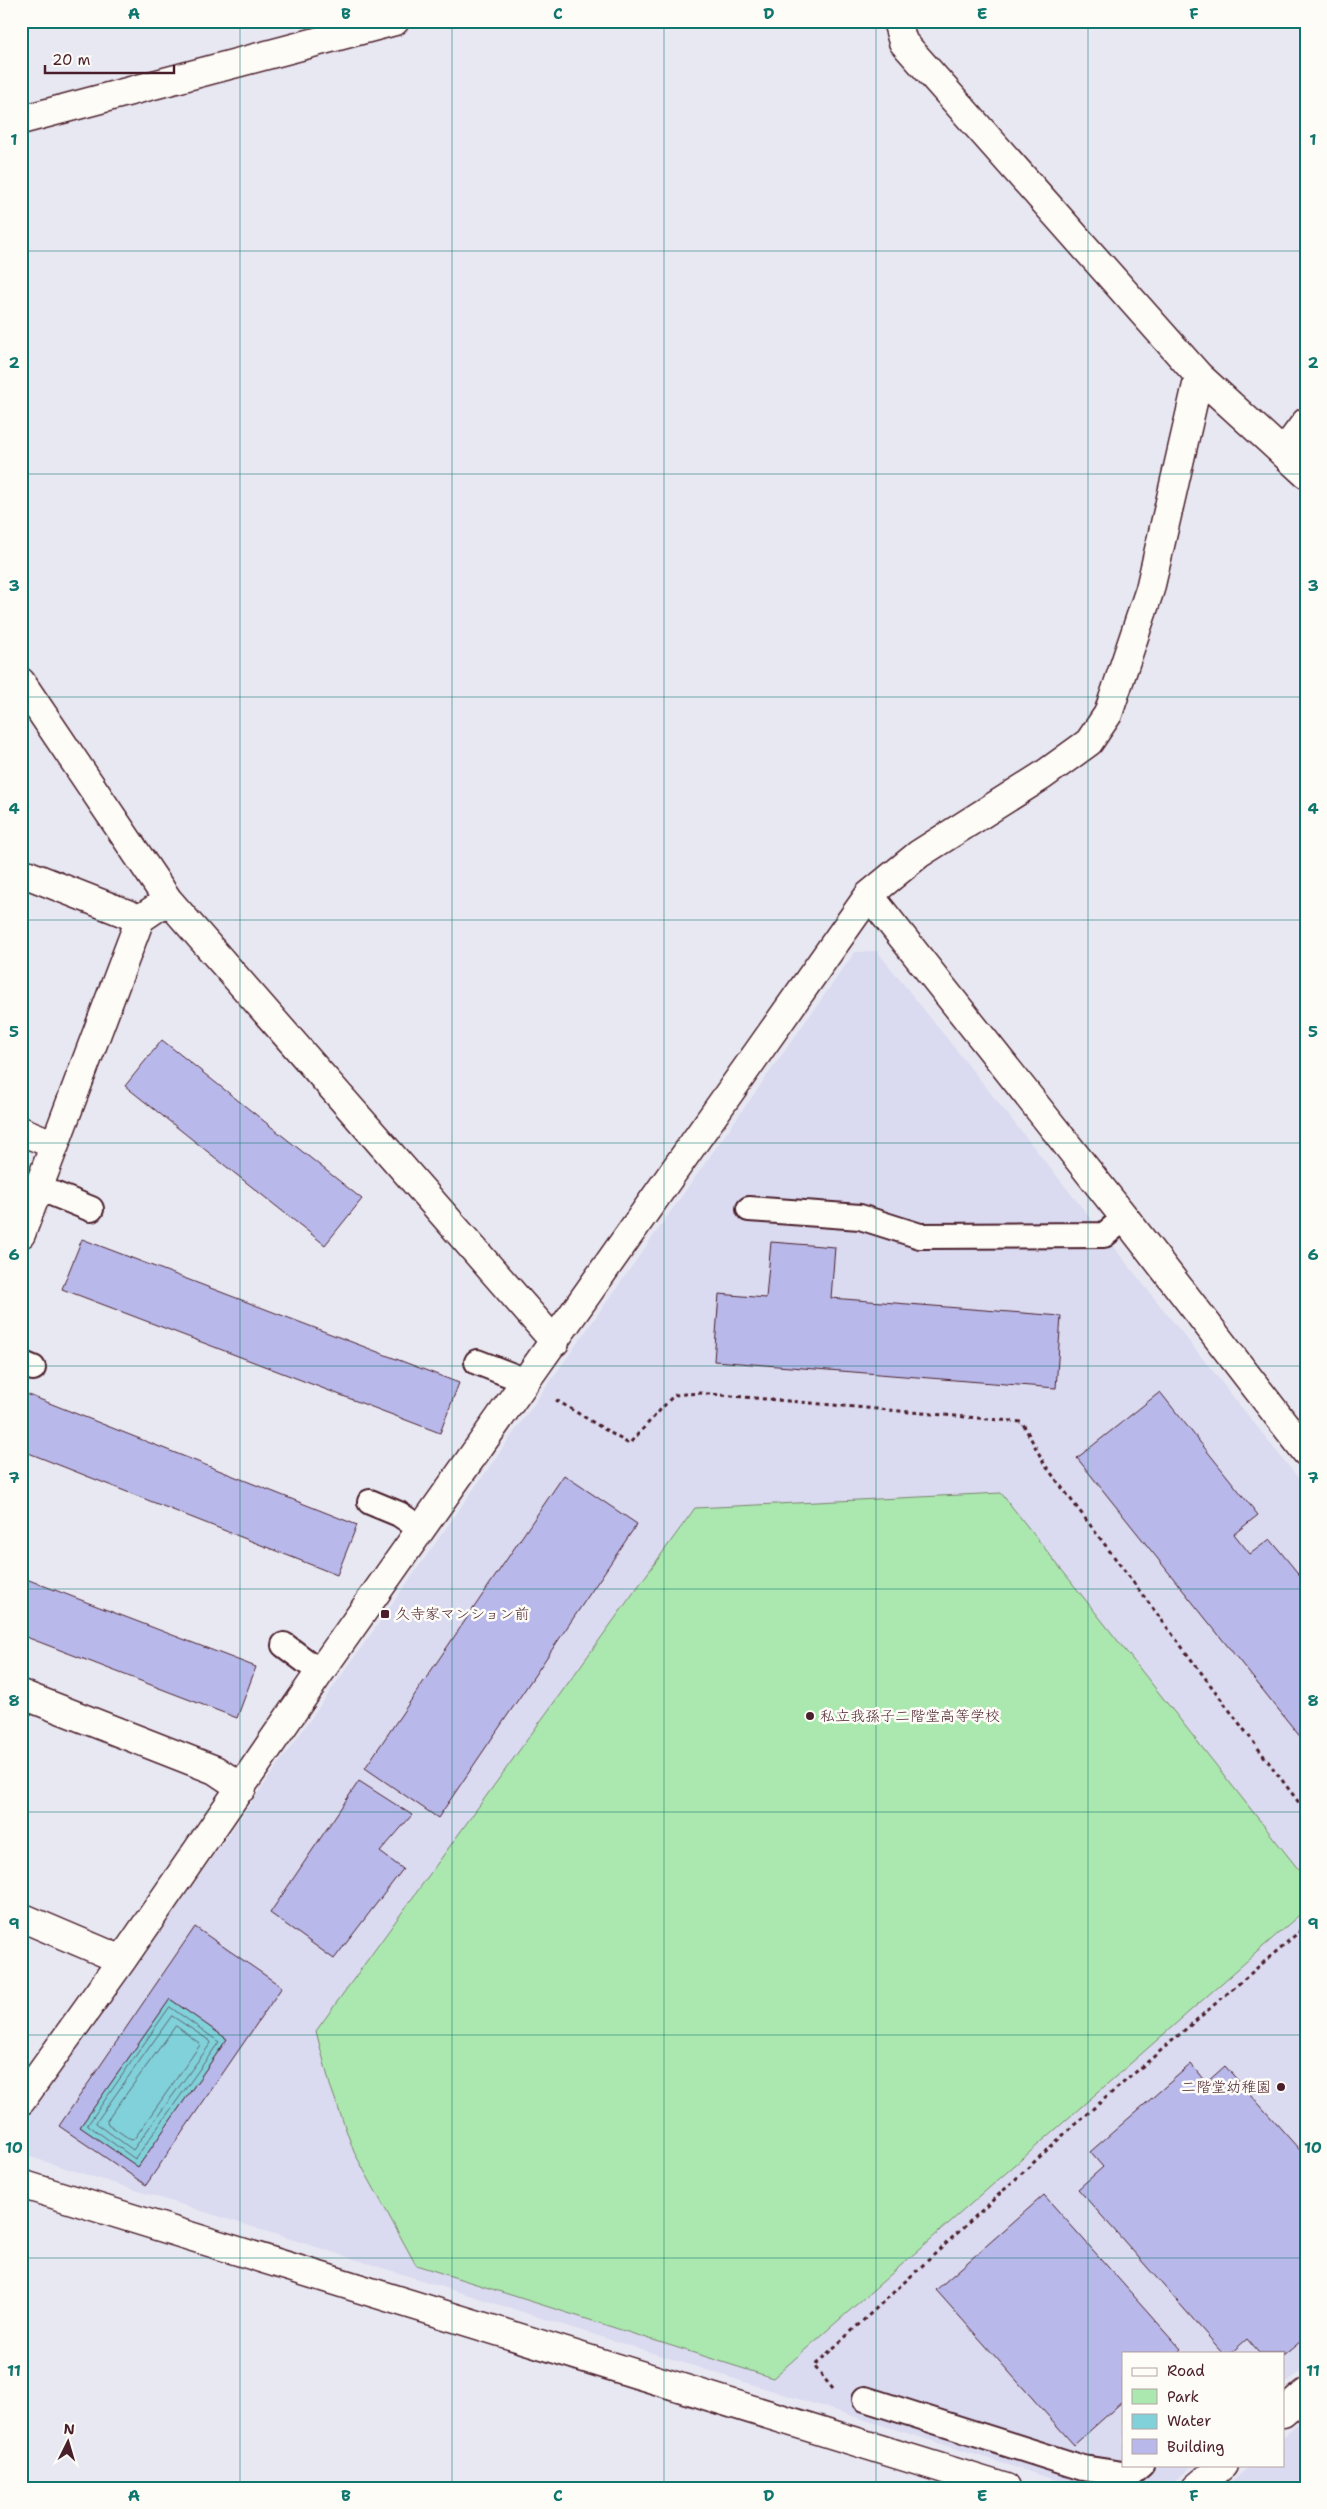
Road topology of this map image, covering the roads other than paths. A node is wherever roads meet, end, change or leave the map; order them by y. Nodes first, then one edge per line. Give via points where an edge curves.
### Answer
1 (395, 21) edge
2 (897, 21) edge
3 (21, 120) edge
4 (1199, 376) junction
5 (1306, 422) edge
6 (1283, 453) junction
7 (1306, 474) edge
8 (21, 682) edge
9 (21, 872) edge
10 (869, 895) junction
11 (168, 900) junction
12 (140, 920) junction
13 (21, 1132) edge
14 (55, 1145) junction
15 (39, 1188) junction
16 (91, 1209) dead end
17 (749, 1209) dead end
18 (1124, 1218) junction
19 (21, 1234) edge
20 (554, 1342) junction
21 (477, 1362) dead end
22 (526, 1381) junction
23 (1306, 1452) edge
24 (370, 1502) dead end
25 (421, 1529) junction
26 (284, 1645) dead end
27 (320, 1672) junction
28 (21, 1694) edge
29 (242, 1788) junction
30 (21, 1917) edge
31 (122, 1960) junction
32 (21, 2101) edge
33 (21, 2184) edge
34 (1306, 2393) edge
35 (865, 2399) road end
36 (1284, 2412) edge
37 (1140, 2466) edge
38 (1222, 2466) edge
39 (1006, 2488) edge
40 (1196, 2488) edge

1 - 3 street
2 - 4 street via 902,42
4 - 6 street
4 - 10 street via 1150,589 1108,714 1089,742 1042,776 919,854
5 - 6 street
6 - 7 street
8 - 11 street
9 - 12 street
10 - 18 street
10 - 20 street
11 - 12 street
11 - 20 street
12 - 14 street
13 - 14 street
14 - 15 street
15 - 16 lane
15 - 19 street
17 - 18 lane via 860,1217 920,1236 1104,1235
18 - 23 street
20 - 22 street
21 - 22 lane
22 - 25 street
24 - 25 lane via 400,1514
25 - 27 street
26 - 27 lane
27 - 29 street
28 - 29 street via 216,1770
29 - 31 street
30 - 31 street
31 - 32 street
33 - 39 street
34 - 36 street
35 - 37 lane via 1083,2468 1129,2475
38 - 40 street

